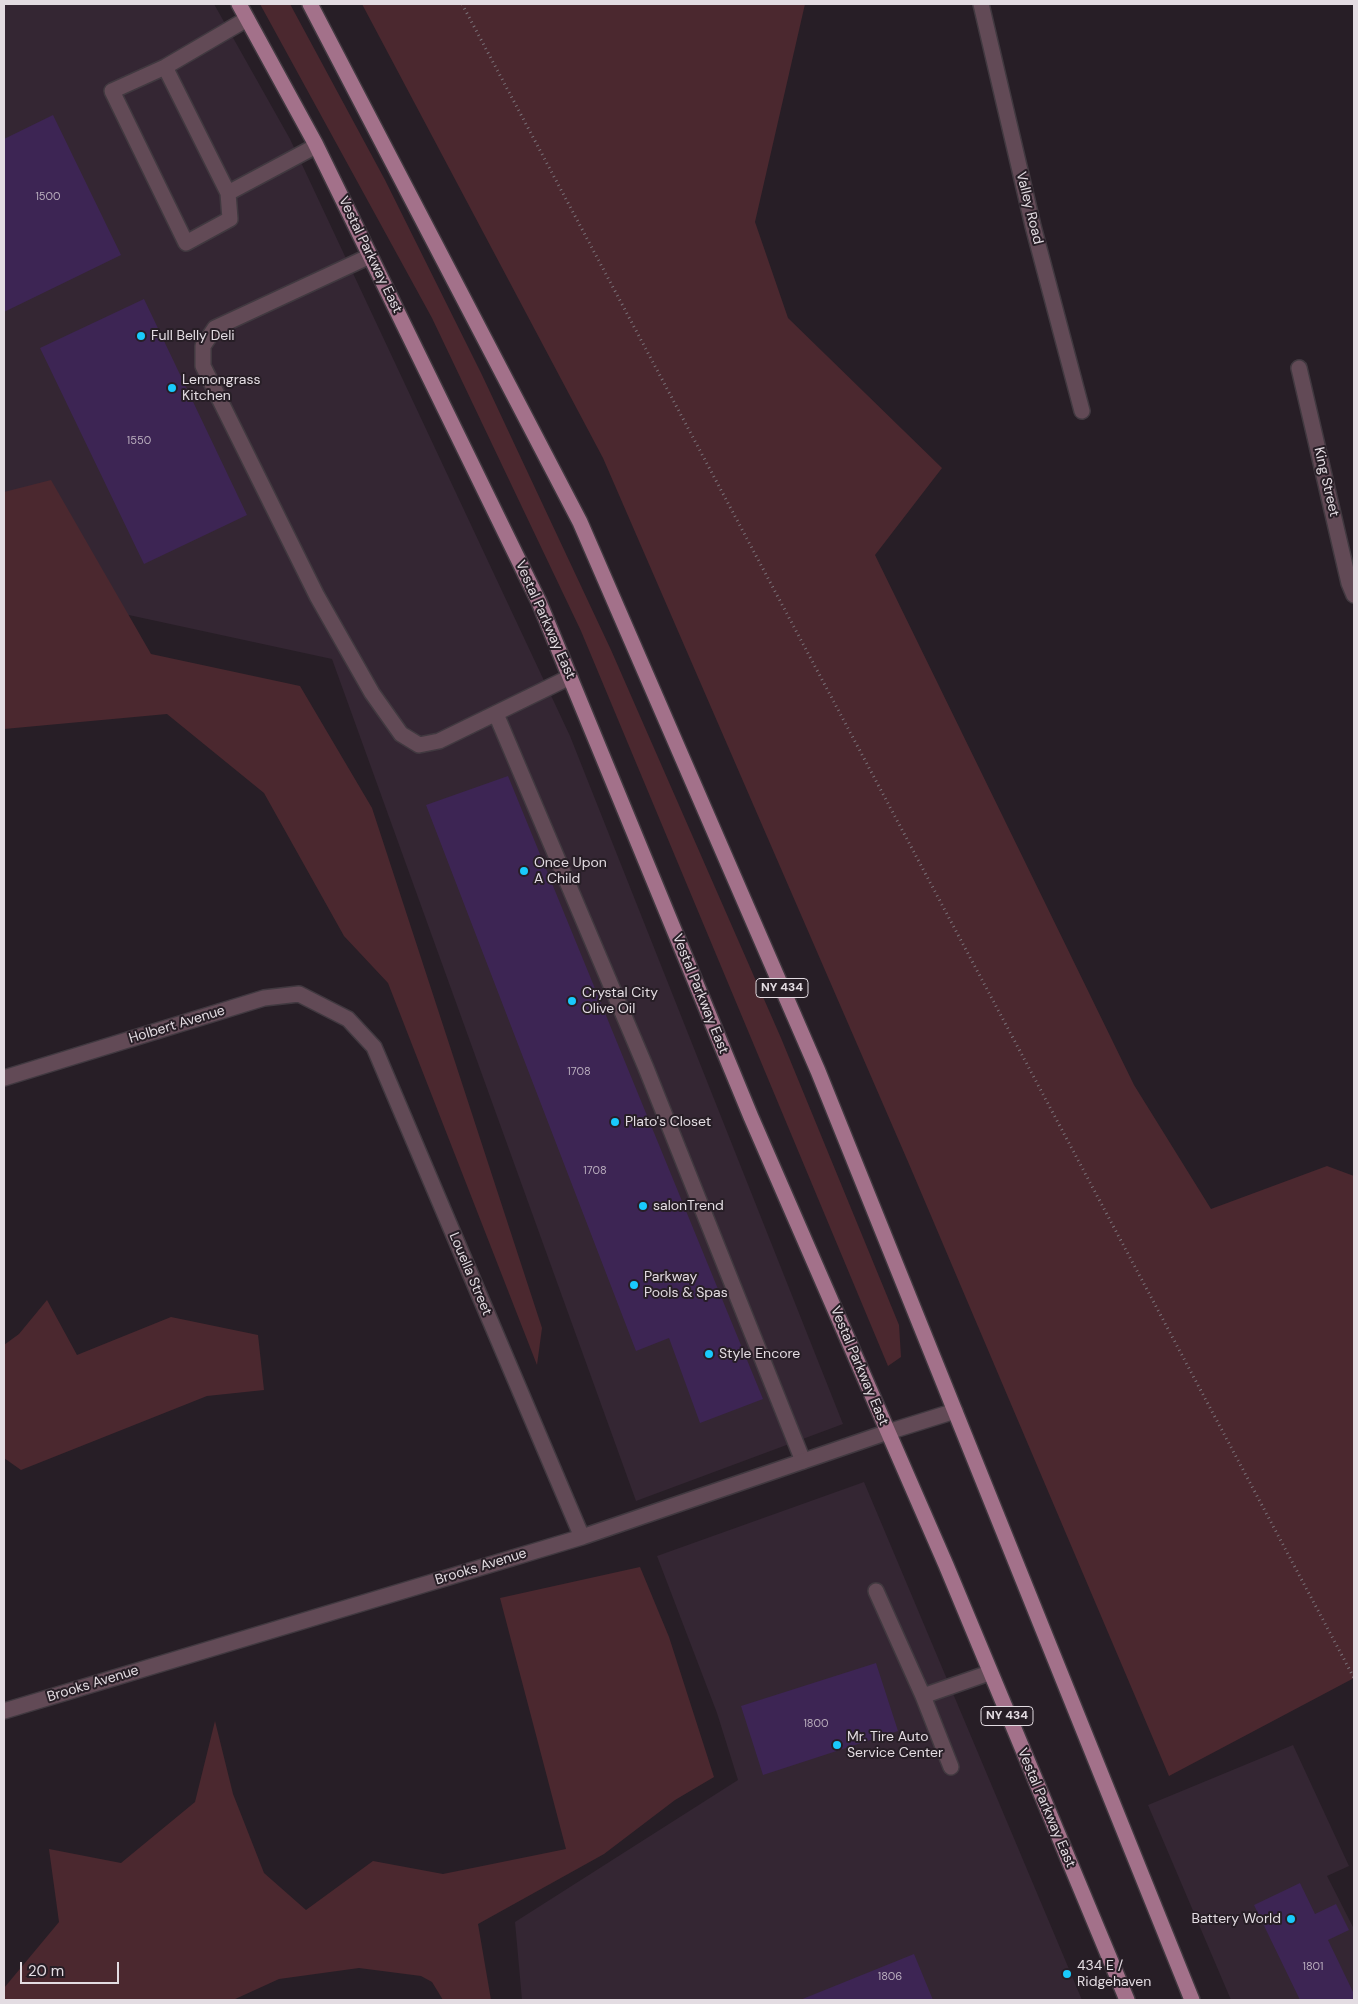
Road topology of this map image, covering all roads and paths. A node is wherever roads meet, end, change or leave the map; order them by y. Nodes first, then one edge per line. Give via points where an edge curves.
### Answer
1 (239, 4) edge
2 (310, 4) edge
3 (462, 4) edge
4 (981, 4) edge
5 (247, 19) junction
6 (165, 67) junction
7 (316, 146) junction
8 (228, 194) junction
9 (370, 256) junction
10 (1299, 368) dead end
11 (1082, 412) dead end
12 (1353, 587) edge
13 (570, 677) junction
14 (496, 714) junction
15 (348, 1019) joint
16 (4, 1078) edge
17 (955, 1412) junction
18 (888, 1432) junction
19 (803, 1461) junction
20 (582, 1537) junction
21 (876, 1591) dead end
22 (989, 1673) junction
23 (1354, 1678) edge
24 (923, 1696) junction
25 (4, 1711) edge
26 (951, 1767) dead end
27 (1127, 2000) edge
28 (1192, 2000) edge

1 - 5 main road, Vestal Parkway East / NY 434
2 - 17 main road, NY 434 via 580,522 814,1062
3 - 23 path
4 - 11 street, Valley Road via 1033,226
5 - 6 street
5 - 7 main road, Vestal Parkway East / NY 434
6 - 8 street
6 - 8 street via 112,91 186,243 230,219
7 - 8 street
7 - 9 main road, Vestal Parkway East / NY 434
9 - 13 main road, Vestal Parkway East / NY 434 via 539,602
9 - 14 street via 215,328 203,346 203,366 317,596 372,693 402,734 419,744 438,741
10 - 12 street, King Street
13 - 14 street
13 - 18 main road, Vestal Parkway East / NY 434 via 751,1117
14 - 19 street via 646,1068
15 - 16 street, Holbert Avenue via 299,994 264,998
15 - 20 street, Louella Street via 374,1047
17 - 18 street, Brooks Avenue
17 - 28 main road, NY 434
18 - 19 street, Brooks Avenue
18 - 22 main road, Vestal Parkway East / NY 434
19 - 20 street, Brooks Avenue
20 - 25 street, Brooks Avenue
21 - 24 street
22 - 24 street
22 - 27 main road, Vestal Parkway East / NY 434
24 - 26 street

